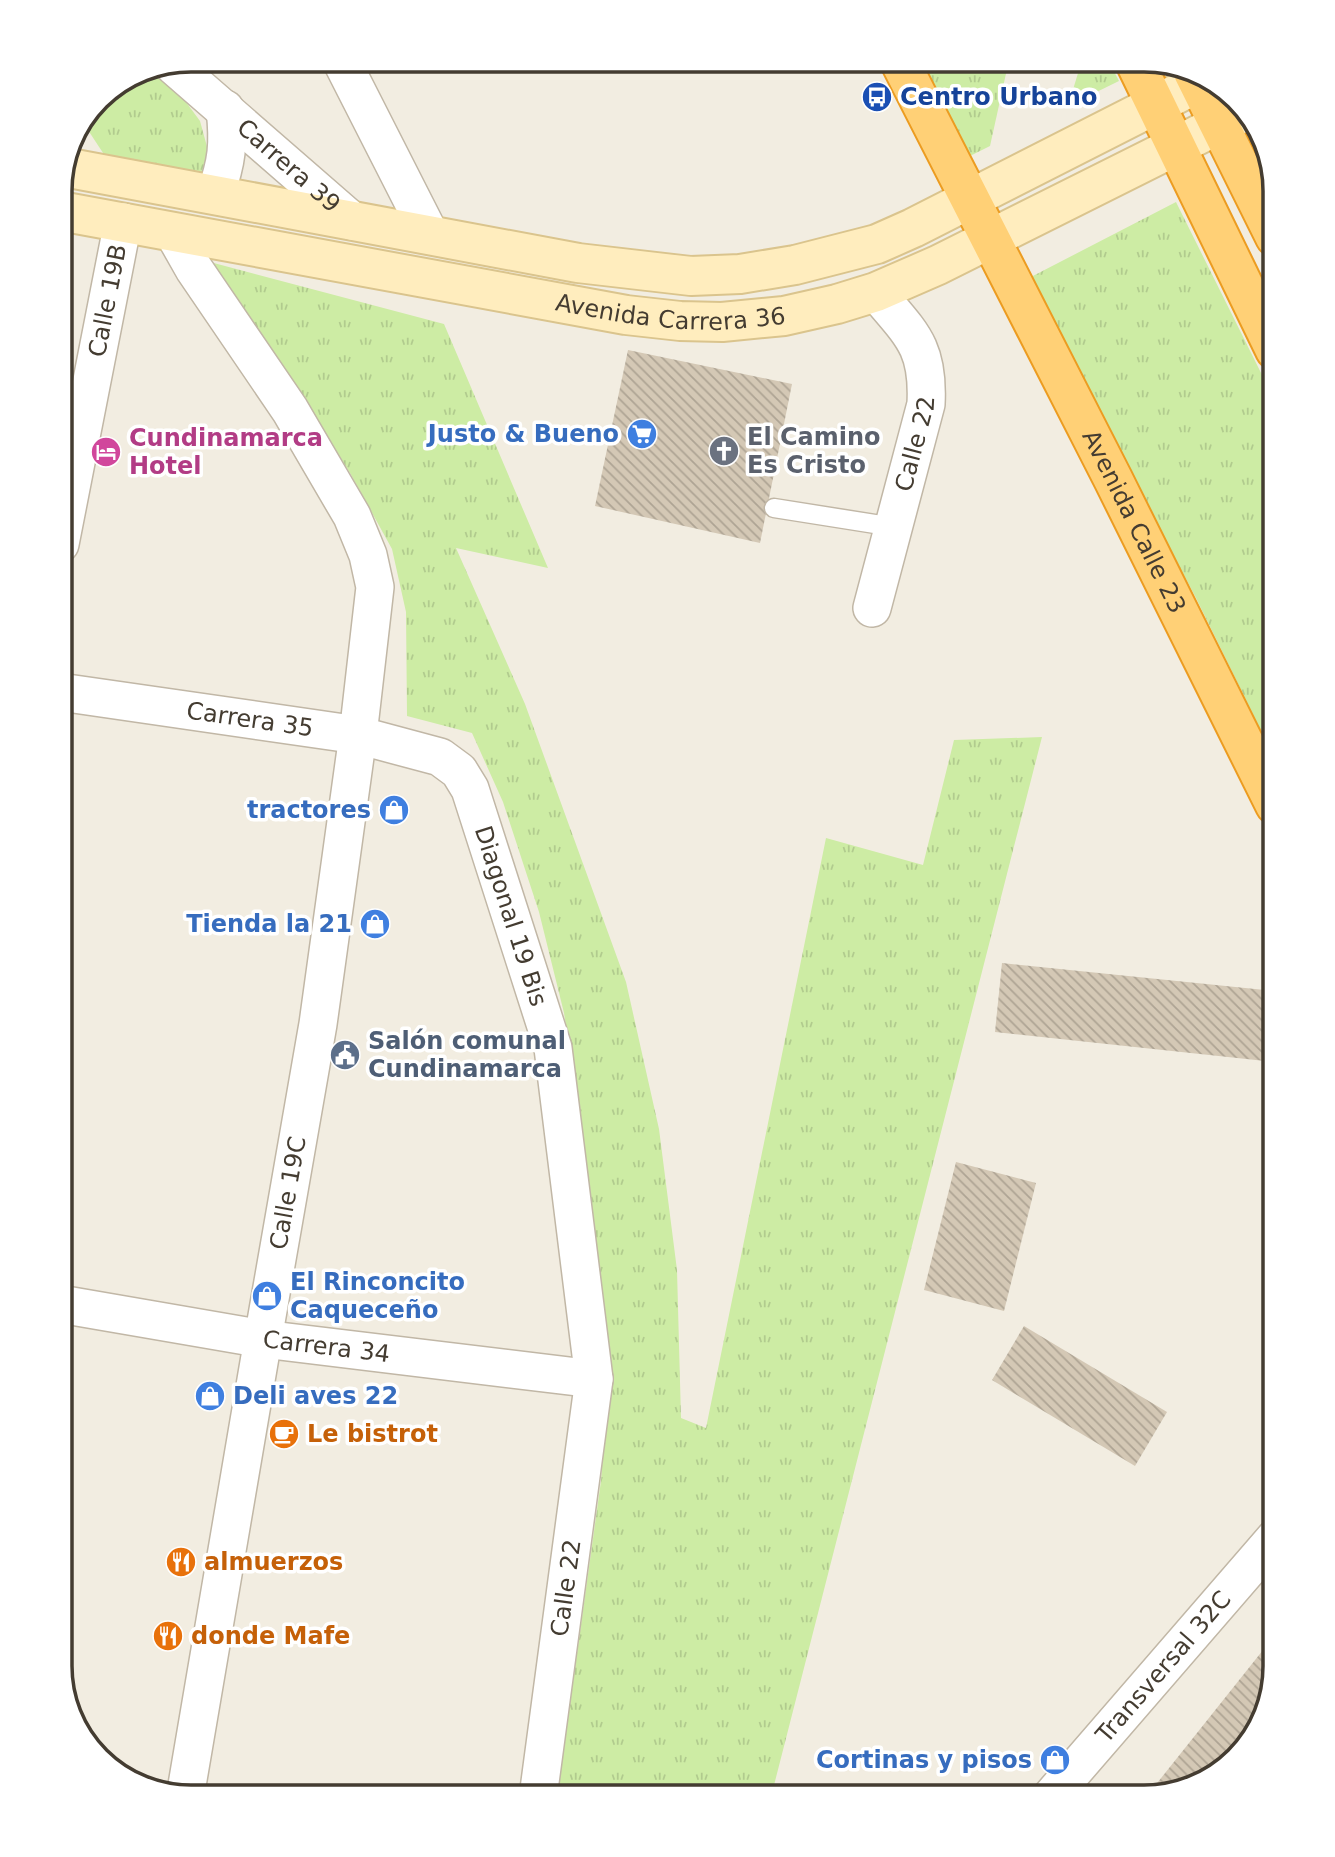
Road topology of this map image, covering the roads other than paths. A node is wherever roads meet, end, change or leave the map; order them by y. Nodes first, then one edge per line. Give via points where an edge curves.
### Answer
1 (347, 72) edge
2 (904, 72) edge
3 (1140, 72) edge
4 (182, 73) edge
5 (1192, 82) edge
6 (1214, 94) edge
7 (1156, 104) junction
8 (225, 109) junction
9 (1232, 118) edge
10 (1176, 146) junction
11 (74, 169) edge
12 (197, 192) junction
13 (970, 200) junction
14 (1263, 202) edge
15 (72, 213) edge
16 (352, 220) junction
17 (122, 222) junction
18 (173, 232) junction
19 (430, 235) junction
20 (990, 239) junction
21 (876, 292) junction
22 (1263, 323) edge
23 (72, 482) edge
24 (774, 508) dead end
25 (894, 527) junction
26 (872, 608) dead end
27 (72, 694) edge
28 (358, 735) junction
29 (440, 757) joint
30 (1263, 779) edge
31 (72, 1306) edge
32 (262, 1339) junction
33 (594, 1378) junction
34 (1263, 1553) edge
35 (187, 1785) edge
36 (540, 1785) edge
37 (1062, 1785) edge

1 - 19 street
2 - 13 highway, Avenida Calle 23
3 - 7 highway
4 - 8 street, Carrera 39
5 - 7 main road, Avenida Carrera 36
6 - 9 highway
7 - 10 highway
7 - 13 main road, Avenida Carrera 36
8 - 12 street, Carrera 39 via 226,158
8 - 16 street, Carrera 39
9 - 10 main road, Avenida Carrera 36
9 - 14 highway
10 - 20 main road, Avenida Carrera 36
10 - 22 highway
11 - 12 main road, Avenida Carrera 36
12 - 16 main road, Avenida Carrera 36
12 - 18 main road
13 - 19 main road, Avenida Carrera 36 via 877,244 740,274 691,276 578,263
13 - 20 highway, Avenida Calle 23
15 - 17 main road, Avenida Carrera 36
16 - 19 main road, Avenida Carrera 36
17 - 18 main road, Avenida Carrera 36
17 - 23 street, Calle 19B
18 - 21 main road, Avenida Carrera 36 via 680,321 784,316
18 - 28 street, Calle 19C via 290,410 352,516 368,555 374,587
20 - 21 main road, Avenida Carrera 36
20 - 30 highway, Avenida Calle 23
21 - 25 street, Calle 22 via 916,341 927,385
24 - 25 lane
25 - 26 street, Calle 22
27 - 28 street, Carrera 35
28 - 29 street, Carrera 35
28 - 32 street, Calle 19C via 318,1024
29 - 33 street, Diagonal 19 Bis via 459,771 470,789 553,1048
31 - 32 street, Carrera 34
32 - 33 street, Carrera 34
32 - 35 street, Calle 19C
33 - 36 street, Calle 22
34 - 37 street, Transversal 32C

